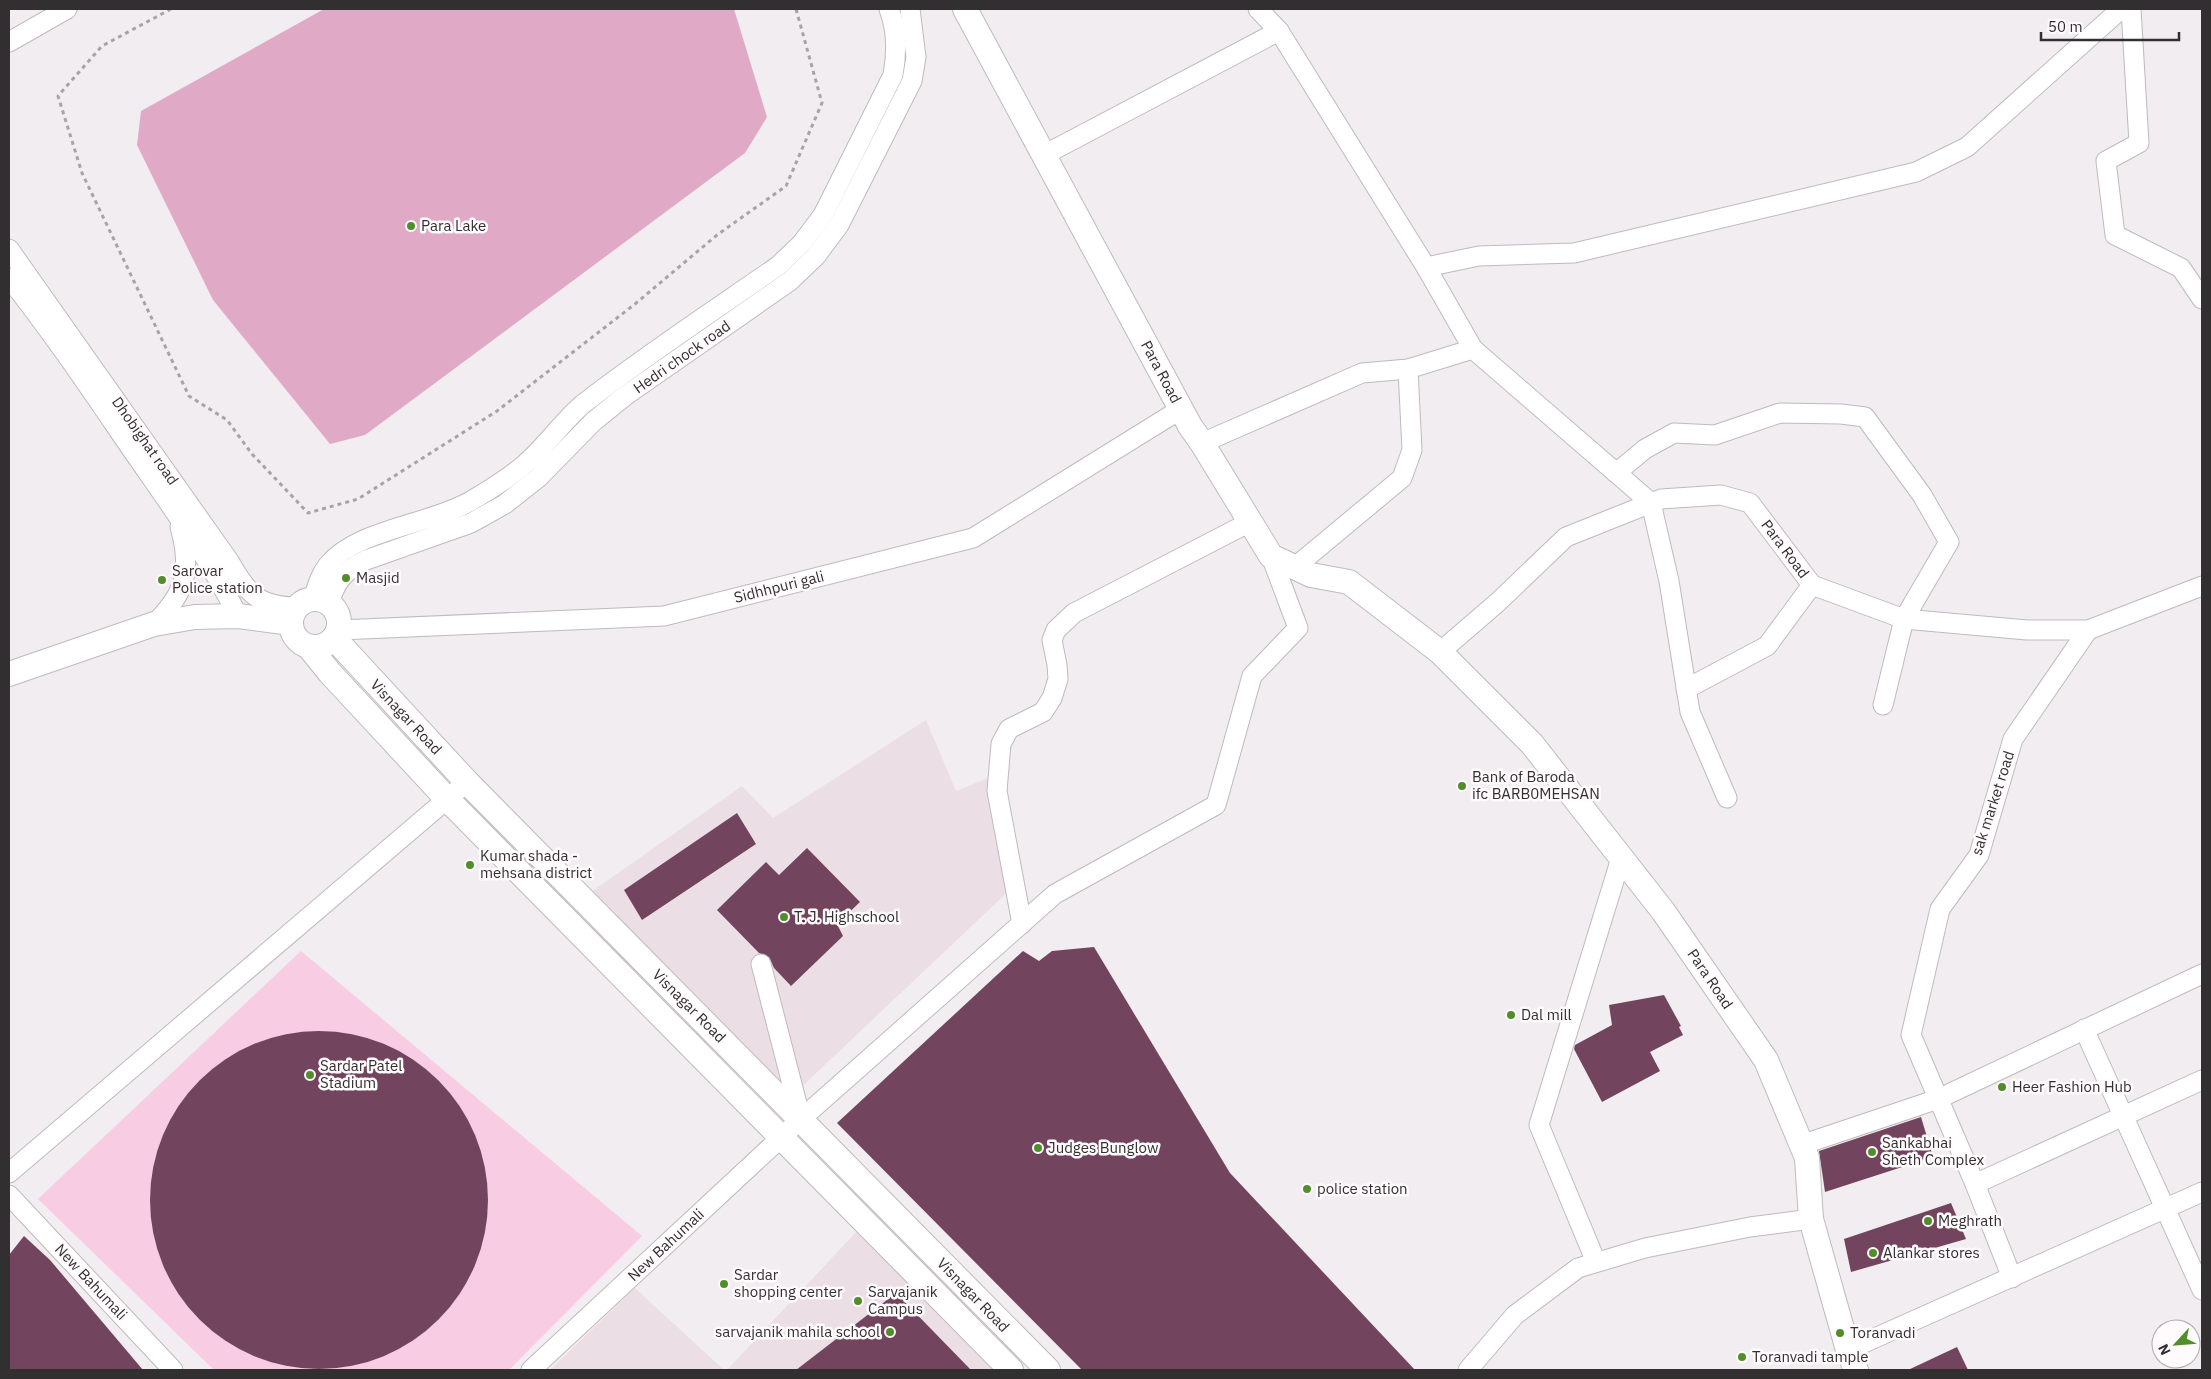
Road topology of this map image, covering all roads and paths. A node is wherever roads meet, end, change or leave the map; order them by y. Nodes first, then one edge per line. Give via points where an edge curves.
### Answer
1 (67, 9) edge
2 (171, 9) edge
3 (796, 9) edge
4 (889, 9) edge
5 (910, 9) edge
6 (965, 9) edge
7 (1258, 9) edge
8 (2121, 9) edge
9 (2131, 9) edge
10 (1279, 31) junction
11 (9, 42) edge
12 (1044, 154) junction
13 (9, 249) edge
14 (1426, 267) junction
15 (9, 278) edge
16 (2202, 299) edge
17 (1473, 349) junction
18 (1408, 369) junction
19 (1181, 409) junction
20 (1202, 443) junction
21 (1616, 473) junction
22 (1651, 503) junction
23 (176, 513) junction
24 (1250, 522) junction
25 (1271, 556) junction
26 (1294, 568) junction
27 (1812, 585) junction
28 (2202, 586) edge
29 (308, 608) junction
30 (238, 616) junction
31 (1904, 619) junction
32 (154, 624) junction
33 (2088, 630) junction
34 (336, 634) junction
35 (309, 647) junction
36 (1440, 652) junction
37 (9, 674) edge
38 (1686, 689) junction
39 (1883, 705) dead end
40 (467, 782) junction
41 (1726, 798) dead end
42 (447, 799) junction
43 (1621, 858) junction
44 (1022, 924) junction
45 (761, 964) dead end
46 (2202, 974) edge
47 (2084, 1029) junction
48 (2202, 1080) edge
49 (1938, 1098) junction
50 (2125, 1117) junction
51 (801, 1119) junction
52 (782, 1138) junction
53 (1801, 1145) junction
54 (9, 1173) edge
55 (1975, 1184) junction
56 (2202, 1192) edge
57 (9, 1195) edge
58 (2166, 1208) junction
59 (1811, 1219) junction
60 (1596, 1262) junction
61 (2012, 1278) junction
62 (2202, 1290) edge
63 (1850, 1364) edge
64 (173, 1370) edge
65 (531, 1370) edge
66 (1011, 1370) edge
67 (1048, 1370) edge
68 (1468, 1370) edge

1 - 11 street
2 - 3 path via 102,46 58,96 82,173 189,396 227,420 252,454 308,513 358,499 497,411 636,304 717,235 786,186 822,103
4 - 29 street, Hedri chock road via 897,56 894,75 823,215 802,243 778,266 581,406 526,464 494,488 463,505 343,551 328,565
5 - 29 street, Hedri chock road via 916,57 912,81 840,225 816,256 790,281 625,396 594,421 538,478 505,504 471,523 351,567
6 - 12 main road, Para Road
7 - 10 street
8 - 14 street via 1967,147 1916,172 1574,253 1480,256
9 - 16 street via 2139,143 2106,161 2115,235 2181,268
10 - 12 street
10 - 14 street
12 - 19 main road, Para Road
13 - 29 street, Dhobighat road via 241,582 252,595 268,603
14 - 17 street
15 - 23 street, Dhobighat road via 40,317
17 - 18 street
17 - 21 street
18 - 20 street via 1362,374
18 - 26 street via 1412,450 1402,478
19 - 20 main road, Para Road
19 - 34 street, Sidhhpuri gali via 973,538 664,616
20 - 24 main road, Para Road
21 - 22 street
21 - 31 street via 1645,449 1674,433 1715,435 1780,413 1864,417 1922,495 1949,542
22 - 27 street, Para Road via 1661,499 1721,495 1750,503
22 - 36 street, Para Road via 1566,537
22 - 38 street via 1669,581
23 - 30 street, Dhobighat road
23 - 32 street via 183,538 186,573 180,593
24 - 25 main road, Para Road
24 - 44 street via 1074,613 1056,630 1052,640 1058,679 1052,698 1043,712 1009,729 1001,744 997,791
25 - 26 main road, Para Road
25 - 44 street, New Bahumali via 1298,628 1252,676 1216,805 1055,894
26 - 36 main road, Para Road via 1311,575 1349,582
27 - 31 street, Para Road
27 - 38 street via 1767,646
28 - 33 street, Para Road
29 - 30 main road
29 - 34 main road via 338,616
29 - 35 main road via 293,634
30 - 32 main road via 195,617
31 - 33 street, Para Road via 2027,630
31 - 39 street
32 - 37 main road
33 - 49 street, sak market road via 2013,739 1979,855 1940,909 1911,1035
34 - 35 main road via 328,644 319,648
34 - 40 main road, Visnagar Road
35 - 42 main road, Visnagar Road
36 - 43 main road, Para Road via 1532,744
38 - 41 street via 1690,712
40 - 42 street
40 - 51 main road, Visnagar Road
42 - 52 main road, Visnagar Road
42 - 54 street
43 - 53 main road, Para Road via 1663,911 1766,1060
43 - 60 street via 1539,1125
44 - 51 street, New Bahumali
45 - 51 street
46 - 47 street
47 - 49 street
47 - 50 street
48 - 50 street
49 - 53 street
49 - 55 street, sak market road
50 - 55 street
50 - 58 street
51 - 52 street, New Bahumali
51 - 67 main road, Visnagar Road
52 - 65 street, New Bahumali
52 - 66 main road, Visnagar Road
53 - 59 main road, Para Road via 1807,1158
55 - 61 street, sak market road
56 - 58 street
57 - 64 street, New Bahumali
58 - 61 street
58 - 62 street
59 - 60 street via 1750,1227 1645,1248
59 - 63 main road, Para Road
60 - 68 street via 1578,1268 1515,1315
61 - 63 street

